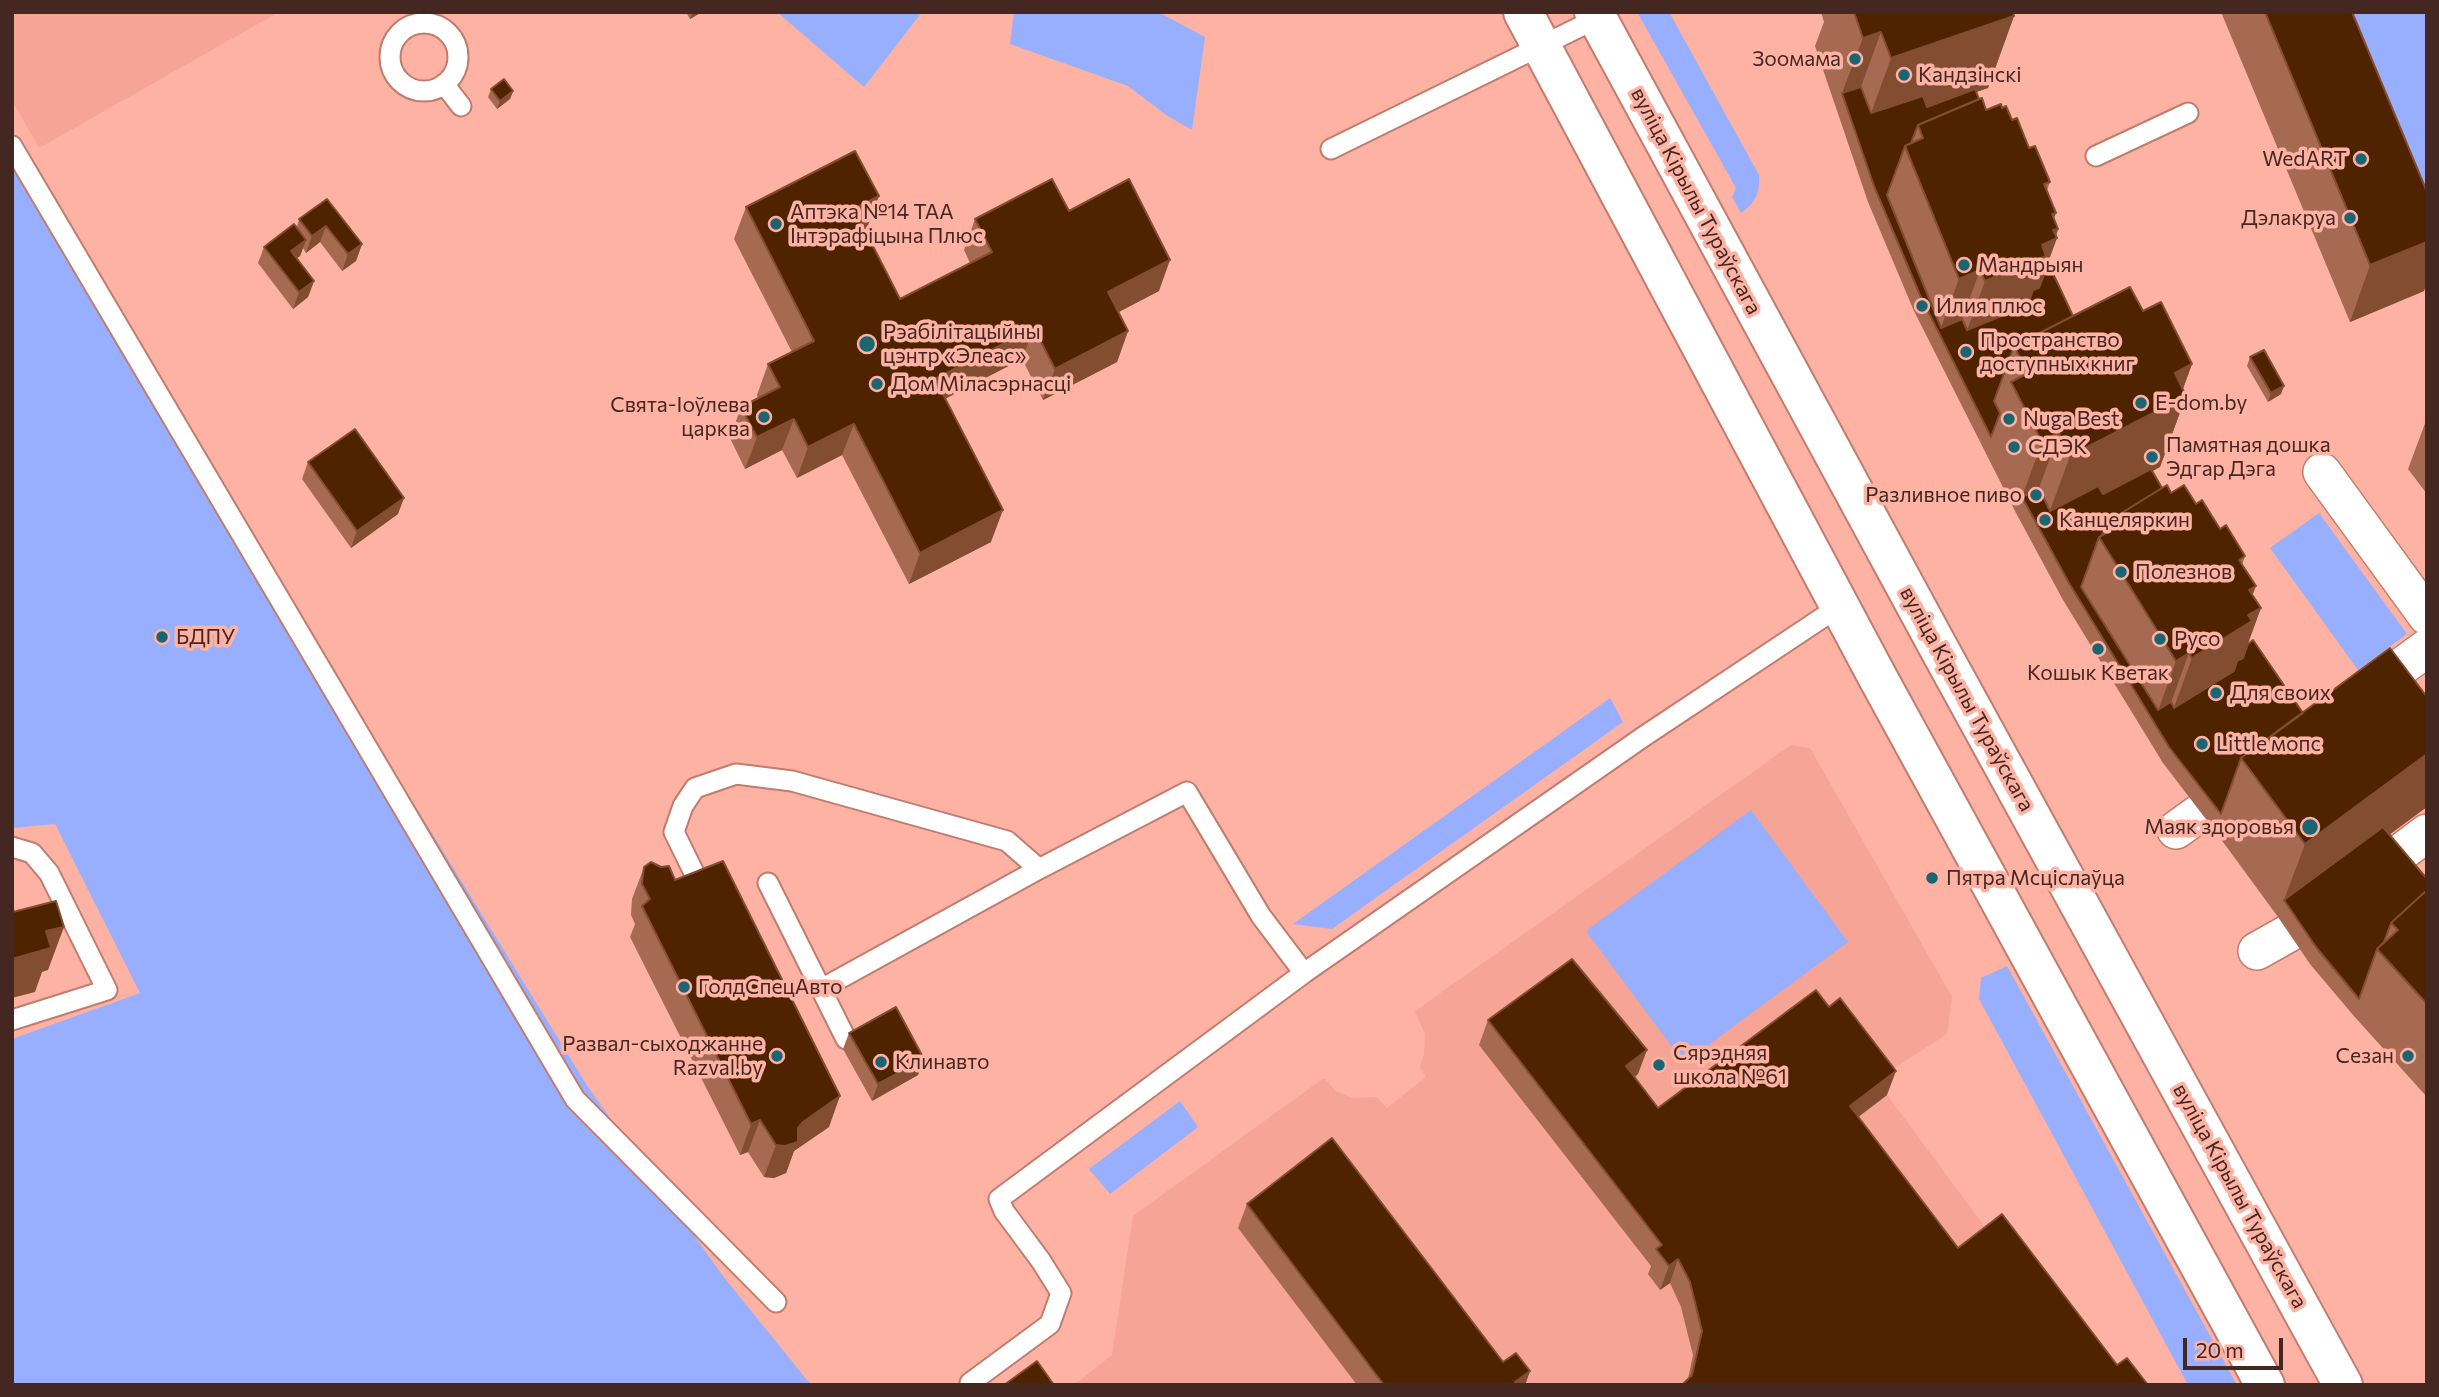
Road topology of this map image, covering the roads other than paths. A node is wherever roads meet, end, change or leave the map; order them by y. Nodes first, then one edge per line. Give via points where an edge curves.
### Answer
1 (1522, 12) edge
2 (1596, 15) edge
3 (401, 20) edge
4 (1541, 46) junction
5 (444, 85) junction
6 (461, 106) dead end
7 (2188, 113) dead end
8 (12, 146) edge
9 (1331, 149) dead end
10 (2096, 156) dead end
11 (2322, 472) dead end
12 (1840, 606) junction
13 (2427, 616) edge
14 (2427, 648) edge
15 (2336, 715) edge
16 (2427, 833) edge
17 (12, 847) edge
18 (2391, 860) edge
19 (1039, 869) junction
20 (698, 881) edge
21 (768, 883) dead end
22 (2289, 933) dead end
23 (2257, 951) dead end
24 (1304, 973) junction
25 (821, 989) junction
26 (12, 1020) edge
27 (846, 1039) dead end
28 (776, 1303) dead end
29 (970, 1382) dead end
30 (2265, 1385) edge
31 (2343, 1385) edge

1 - 4 main road
2 - 4 lane
2 - 31 main road, вуліца Кірылы Тураўскага
3 - 5 lane via 433,23 452,37 459,59
3 - 5 lane via 390,51 394,73 400,82 419,91
4 - 9 lane
4 - 12 main road
5 - 6 lane
7 - 10 lane
8 - 28 lane via 575,1098
11 - 13 street
12 - 24 lane
12 - 30 main road
14 - 15 street via 2377,702
16 - 18 street
17 - 26 lane via 32,853 48,873 107,990
19 - 20 lane via 1007,841 792,780 736,774 695,788 682,806 674,832
19 - 24 lane via 1187,792 1261,916
19 - 25 lane
21 - 25 lane
22 - 23 street
24 - 29 lane via 999,1199 1061,1293 1050,1324
25 - 27 lane

